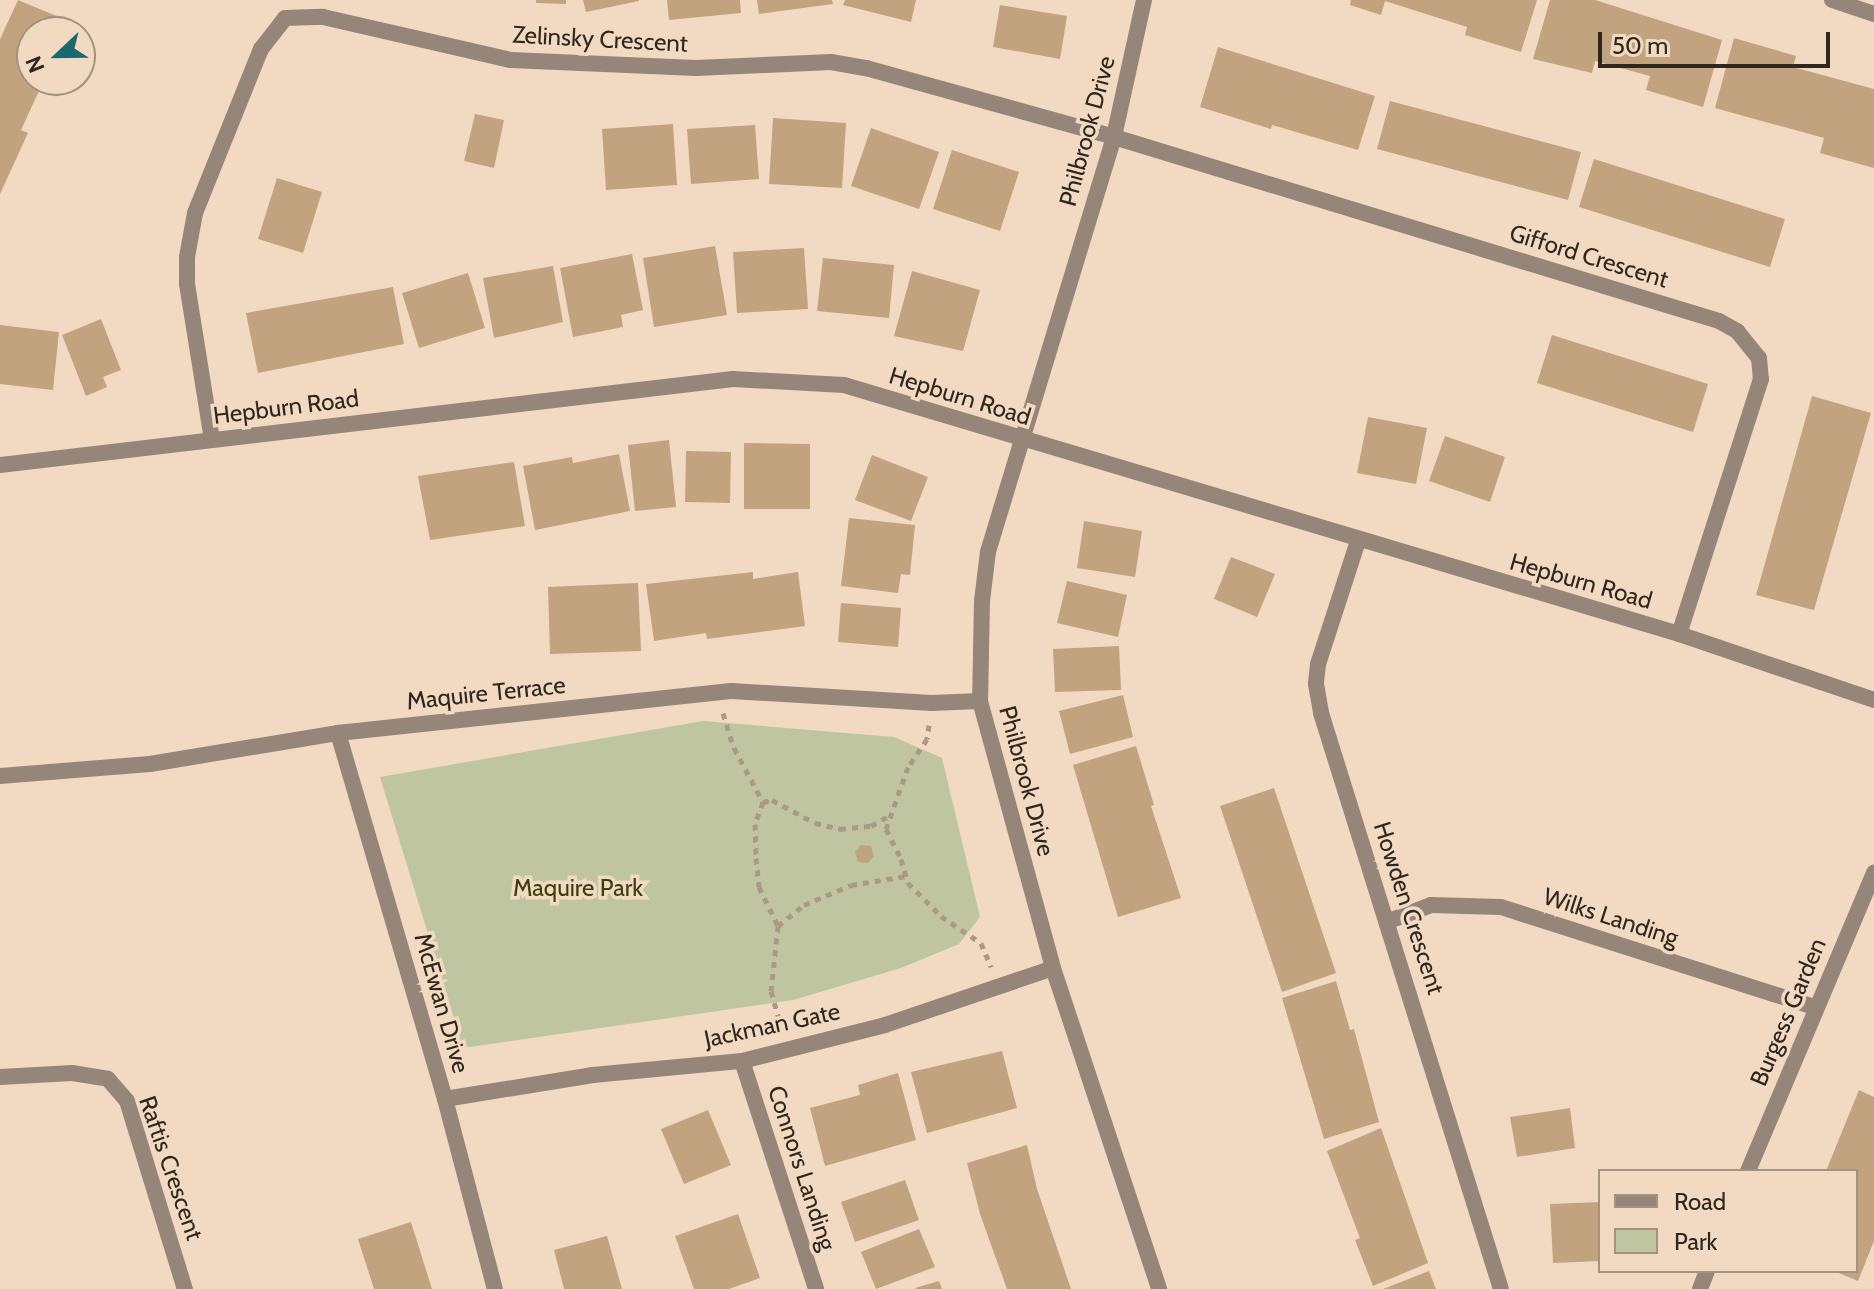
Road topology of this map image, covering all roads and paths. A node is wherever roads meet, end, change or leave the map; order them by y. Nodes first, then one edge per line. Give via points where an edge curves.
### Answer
1 (1144, 0) edge
2 (1832, 0) edge
3 (1874, 14) edge
4 (1114, 137) junction
5 (212, 440) junction
6 (1022, 440) junction
7 (0, 465) edge
8 (1358, 541) junction
9 (1679, 634) junction
10 (719, 692) junction
11 (1874, 700) edge
12 (980, 701) junction
13 (932, 703) junction
14 (338, 733) junction
15 (0, 776) edge
16 (763, 802) junction
17 (888, 816) junction
18 (1874, 873) edge
19 (906, 876) junction
20 (1389, 921) junction
21 (778, 926) junction
22 (1053, 968) junction
23 (999, 986) junction
24 (1815, 1007) junction
25 (788, 1050) junction
26 (742, 1061) junction
27 (0, 1077) edge
28 (445, 1099) junction
29 (1749, 1169) edge
30 (185, 1289) edge
31 (495, 1289) edge
32 (816, 1289) edge
33 (1159, 1289) edge
34 (1501, 1289) edge

1 - 4 street, Philbrook Drive
2 - 3 street
4 - 5 street, Zelinsky Crescent via 831,62 696,68 511,60 323,17 285,18 261,49 195,213 187,257
4 - 6 street, Philbrook Drive
4 - 9 street, Gifford Crescent via 1719,321 1737,331 1759,358 1761,379
5 - 6 street, Hepburn Road via 733,379 844,385
5 - 7 street, Hepburn Road
6 - 8 street, Hepburn Road
6 - 12 street, Philbrook Drive via 988,552
8 - 9 street, Hepburn Road
8 - 20 street, Howden Crescent via 1316,684
9 - 11 street, Hepburn Road
10 - 13 street, Maquire Terrace
10 - 14 street, Maquire Terrace
10 - 16 path via 734,748
12 - 13 street, Maquire Terrace
12 - 22 street, Philbrook Drive
13 - 17 path via 927,739 908,767
14 - 15 street, Maquire Terrace via 150,764
14 - 28 street, McEwan Drive
16 - 17 path via 772,800 815,823 840,829 871,826
16 - 21 path via 755,824 757,873
17 - 19 path via 886,829
18 - 24 street, Burgess Garden
19 - 21 path via 851,885 804,905
19 - 23 path via 941,916 981,943
20 - 24 street, Wilks Landing via 1431,905 1501,907
20 - 34 street, Howden Crescent
21 - 25 path via 771,991
22 - 23 street, Jackman Gate
22 - 33 street, Philbrook Drive
23 - 25 street, Jackman Gate via 885,1025
24 - 29 street, Burgess Garden
25 - 26 street, Jackman Gate
26 - 28 street, Jackman Gate via 593,1075
26 - 32 street, Connors Landing
27 - 30 street, Raftis Crescent via 72,1073 108,1079 118,1090 141,1140
28 - 31 street, McEwan Drive

